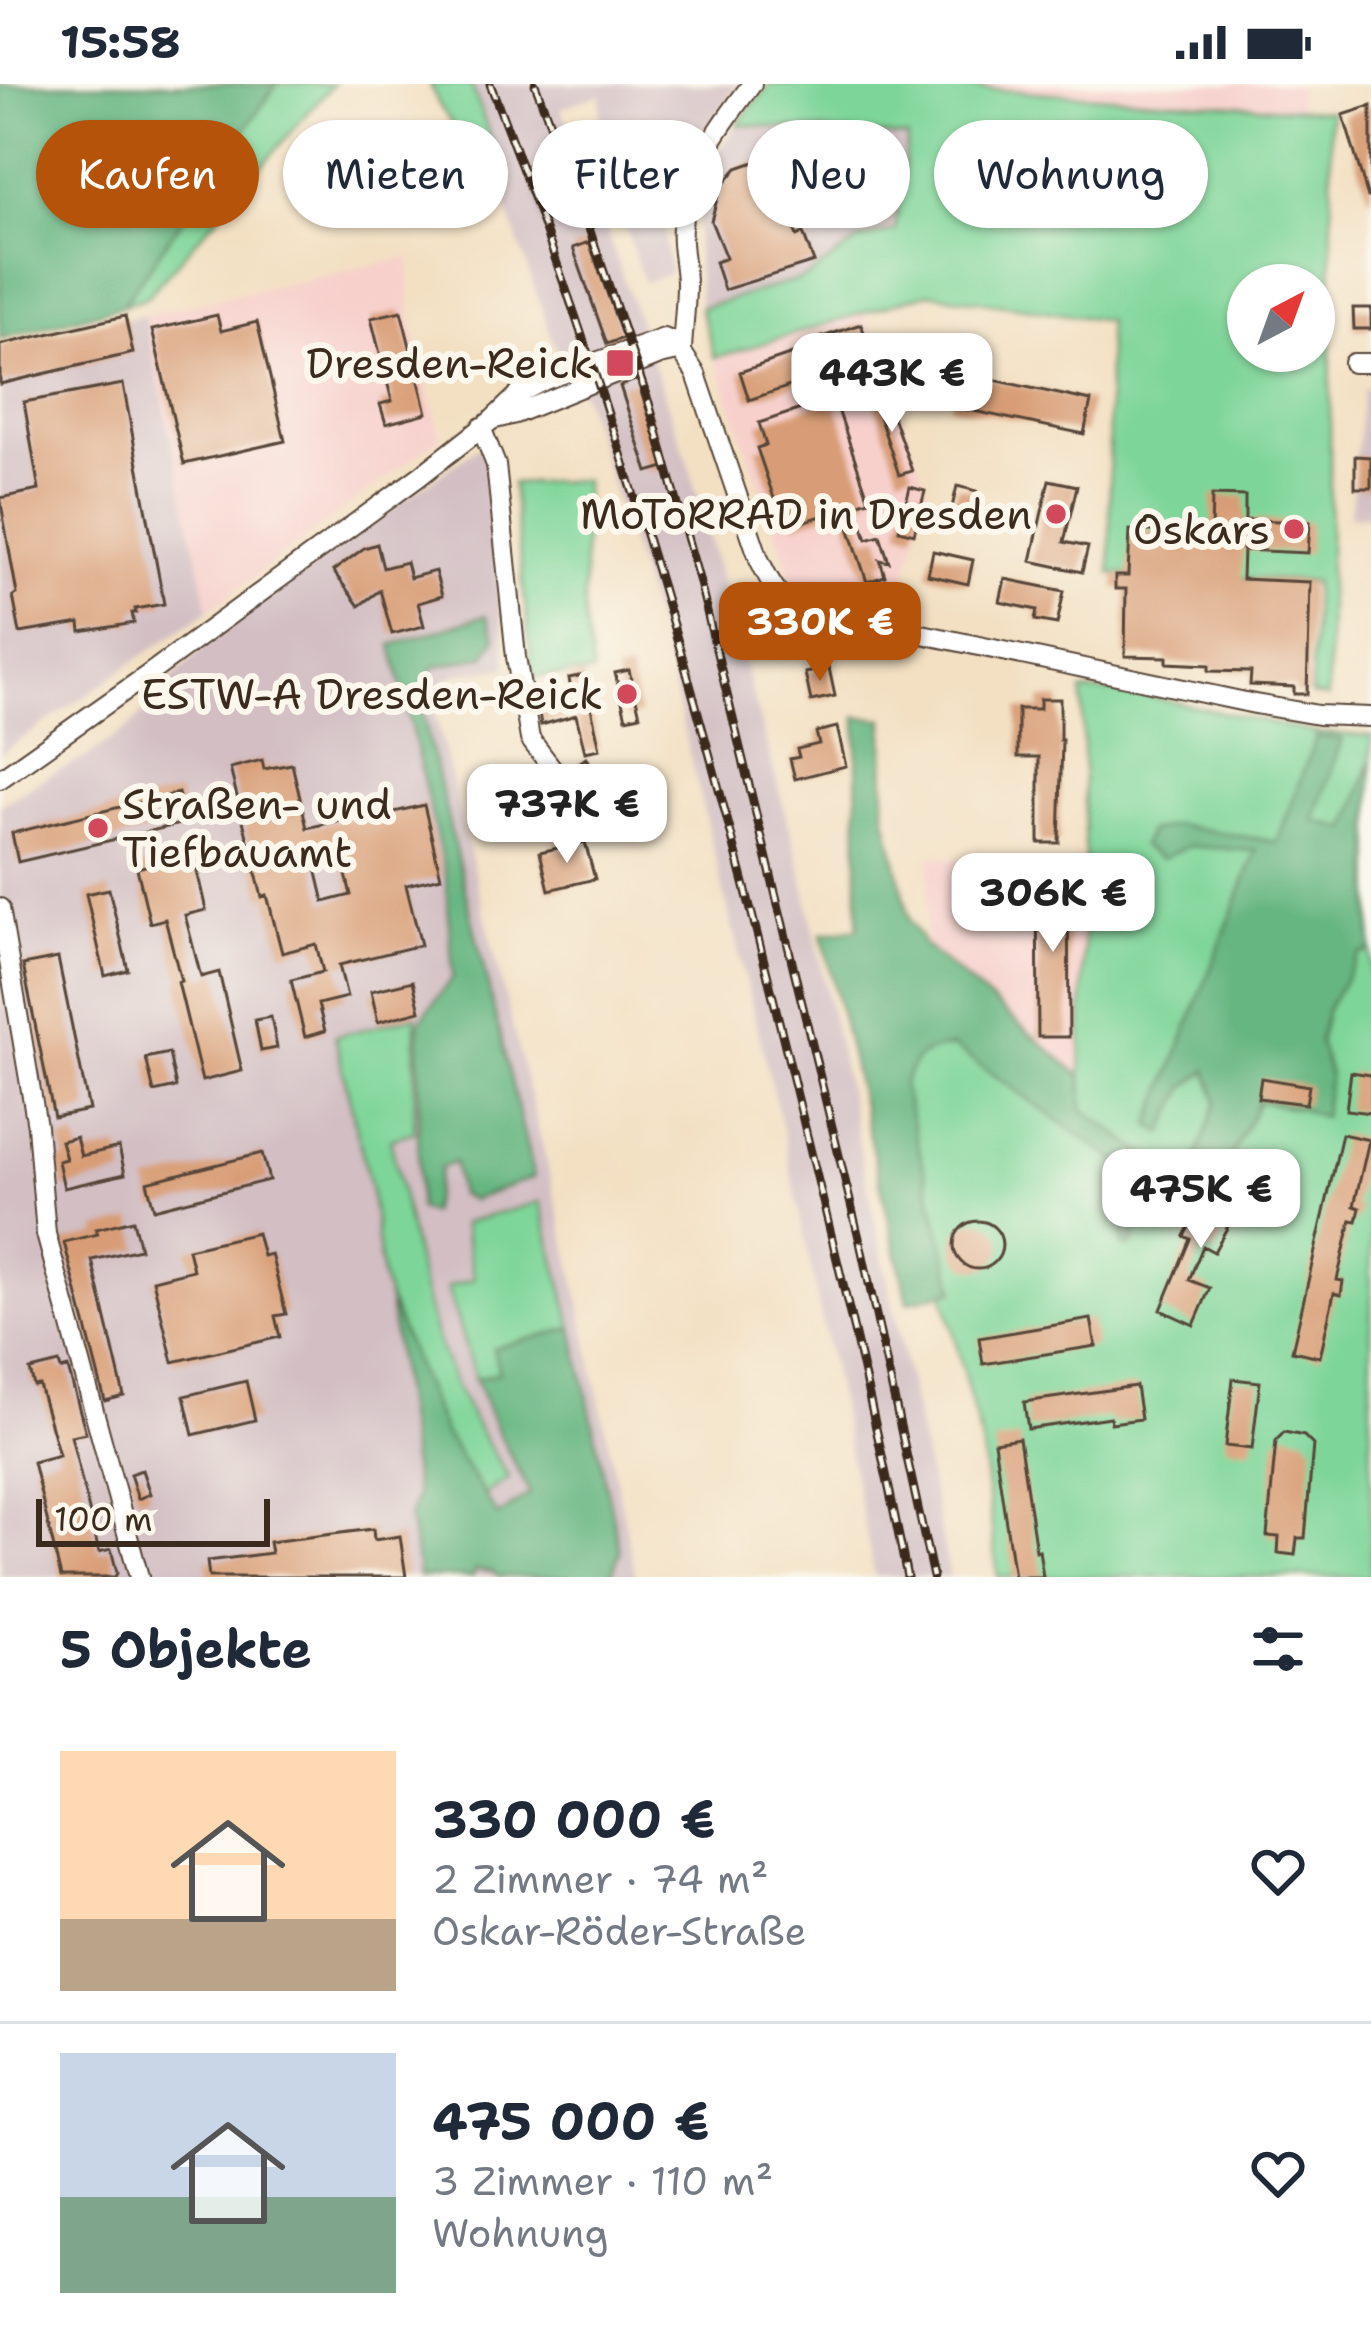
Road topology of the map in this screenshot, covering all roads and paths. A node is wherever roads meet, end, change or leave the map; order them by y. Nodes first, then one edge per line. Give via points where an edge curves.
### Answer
1 (752, 84) edge
2 (682, 350) junction
3 (486, 424) junction
4 (1371, 716) edge
5 (0, 779) edge
6 (598, 819) dead end
7 (0, 908) edge
8 (140, 1577) edge

1 - 2 street via 705,150 687,195
2 - 3 street via 664,338 586,364 520,393
2 - 4 street via 783,601 1255,704
3 - 5 street
3 - 6 street via 530,739
7 - 8 street via 37,1126 46,1234

